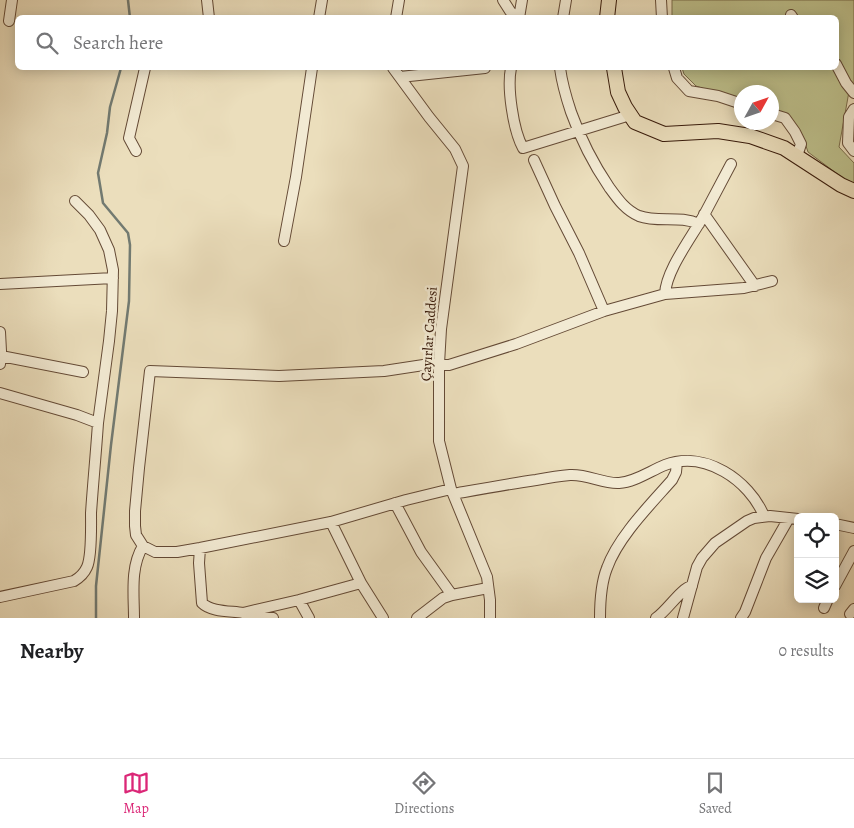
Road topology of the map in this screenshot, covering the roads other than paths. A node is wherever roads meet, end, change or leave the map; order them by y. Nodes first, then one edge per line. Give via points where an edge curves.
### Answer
1 (12, 0) edge
2 (207, 0) edge
3 (322, 0) edge
4 (399, 0) edge
5 (503, 0) edge
6 (522, 0) edge
7 (566, 0) edge
8 (609, 0) edge
9 (661, 0) edge
10 (209, 15) edge
11 (320, 15) edge
12 (396, 15) edge
13 (515, 15) edge
14 (519, 15) edge
15 (564, 15) edge
16 (607, 15) edge
17 (662, 15) edge
18 (9, 21) dead end
19 (146, 70) edge
20 (312, 70) edge
21 (395, 70) edge
22 (466, 70) edge
23 (511, 70) edge
24 (560, 70) edge
25 (614, 70) edge
26 (675, 70) edge
27 (839, 70) edge
28 (400, 77) junction
29 (854, 94) edge
30 (734, 101) edge
31 (854, 109) edge
32 (630, 115) junction
33 (779, 116) edge
34 (578, 131) junction
35 (136, 151) dead end
36 (854, 151) edge
37 (797, 156) junction
38 (534, 160) dead end
39 (730, 164) dead end
40 (854, 192) edge
41 (75, 201) dead end
42 (704, 214) junction
43 (699, 224) junction
44 (284, 240) dead end
45 (113, 278) junction
46 (772, 281) dead end
47 (0, 284) edge
48 (755, 286) junction
49 (665, 294) junction
50 (604, 312) junction
51 (0, 332) edge
52 (1, 355) edge
53 (439, 364) junction
54 (83, 372) dead end
55 (0, 395) edge
56 (98, 423) junction
57 (677, 462) junction
58 (452, 491) junction
59 (395, 504) junction
60 (764, 516) junction
61 (794, 518) edge
62 (331, 522) junction
63 (839, 525) edge
64 (854, 528) edge
65 (143, 546) junction
66 (200, 548) junction
67 (854, 551) edge
68 (839, 579) edge
69 (361, 582) junction
70 (692, 586) junction
71 (488, 588) junction
72 (452, 595) junction
73 (0, 597) edge
74 (299, 600) junction
75 (244, 613) junction
76 (134, 618) edge
77 (273, 618) edge
78 (309, 618) edge
79 (383, 618) edge
80 (416, 618) edge
81 (490, 618) edge
82 (600, 618) edge
83 (656, 618) edge
84 (684, 618) edge
85 (741, 618) edge

1 - 18 street
2 - 10 street
3 - 11 street
4 - 12 street
5 - 13 street
6 - 14 street
7 - 15 street
8 - 16 main road
9 - 17 street
19 - 35 street via 129,138
20 - 44 street
21 - 28 street, Çayırlar Caddesi
22 - 28 street
23 - 34 street via 511,104 522,148
24 - 34 street
25 - 32 main road via 618,92
26 - 30 street via 677,78 689,91
27 - 29 street
28 - 53 street, Çayırlar Caddesi via 455,149 463,166
31 - 36 street via 849,117 848,143
32 - 34 street
32 - 37 main road via 635,122 664,134 718,131 750,136
33 - 37 street via 785,118 796,132 801,144
34 - 43 street via 597,170 628,210 644,218 686,220
37 - 40 main road
38 - 50 street
39 - 42 street
41 - 45 street via 100,230 109,250
42 - 43 street
42 - 48 street
43 - 49 street via 671,272
45 - 47 street
45 - 56 street via 109,341
46 - 48 street
48 - 49 street
49 - 50 street
50 - 53 street via 516,344 449,365
51 - 52 street
52 - 54 street
53 - 58 street, Çayırlar Caddesi via 439,441
53 - 65 street via 384,371 279,376 150,372 135,511 136,536
55 - 56 street
56 - 73 street via 87,568 74,581
57 - 58 street via 623,482 568,475
57 - 60 street via 699,462 724,471 746,490
57 - 82 street via 672,480 622,539 610,559
58 - 59 street
58 - 71 street, Çayırlar Caddesi via 487,577
59 - 62 street
59 - 72 street via 416,544
60 - 61 street
60 - 70 street via 747,521 715,543 697,567
61 - 85 street via 766,558
62 - 66 street
62 - 69 street
63 - 64 street
65 - 66 street via 155,552
65 - 76 street via 135,567
66 - 75 street via 202,602 214,609
67 - 68 street
69 - 74 street
69 - 79 street
70 - 83 street
70 - 84 street
71 - 72 street
71 - 81 street, Çayırlar Caddesi
72 - 80 street
74 - 75 street
74 - 78 street
75 - 77 street

